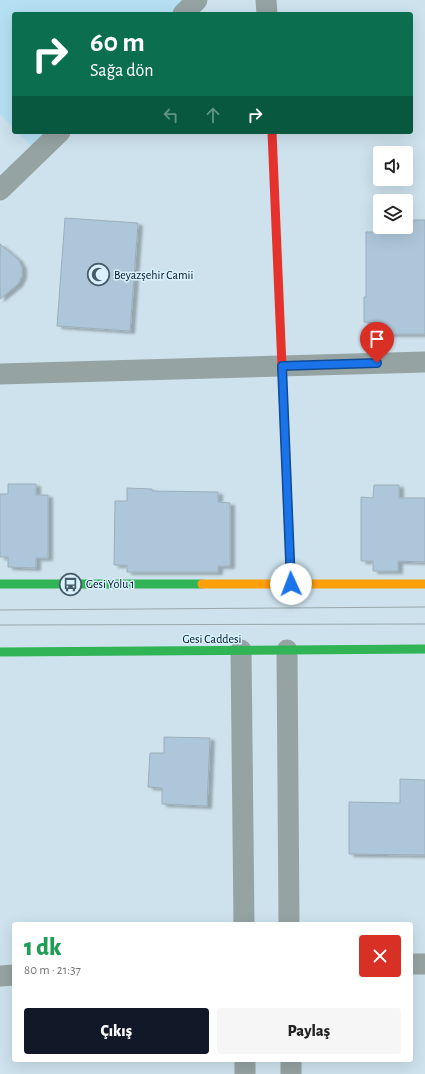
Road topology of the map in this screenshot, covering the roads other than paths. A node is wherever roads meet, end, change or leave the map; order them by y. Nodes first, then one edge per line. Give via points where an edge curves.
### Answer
1 (197, 0) edge
2 (266, 0) edge
3 (185, 12) edge
4 (267, 12) edge
5 (58, 134) edge
6 (272, 134) edge
7 (0, 190) edge
8 (425, 362) edge
9 (282, 366) junction
10 (0, 374) edge
11 (0, 584) edge
12 (291, 584) junction
13 (425, 584) edge
14 (425, 649) edge
15 (241, 650) junction
16 (287, 650) junction
17 (0, 652) edge
18 (244, 922) edge
19 (289, 922) edge
20 (413, 964) edge
21 (425, 964) edge
22 (12, 975) edge
23 (0, 976) edge
24 (245, 1062) edge
25 (291, 1062) edge
26 (245, 1074) edge
27 (291, 1074) edge

1 - 3 street
2 - 4 street
5 - 7 street
6 - 9 main road
8 - 9 street
9 - 10 street
9 - 12 main road
11 - 12 main road
12 - 13 main road
14 - 16 main road, Gesi Caddesi
15 - 16 main road, Gesi Caddesi
15 - 17 main road, Gesi Caddesi
15 - 18 street
16 - 19 street
20 - 21 street
22 - 23 street
24 - 26 street
25 - 27 street

